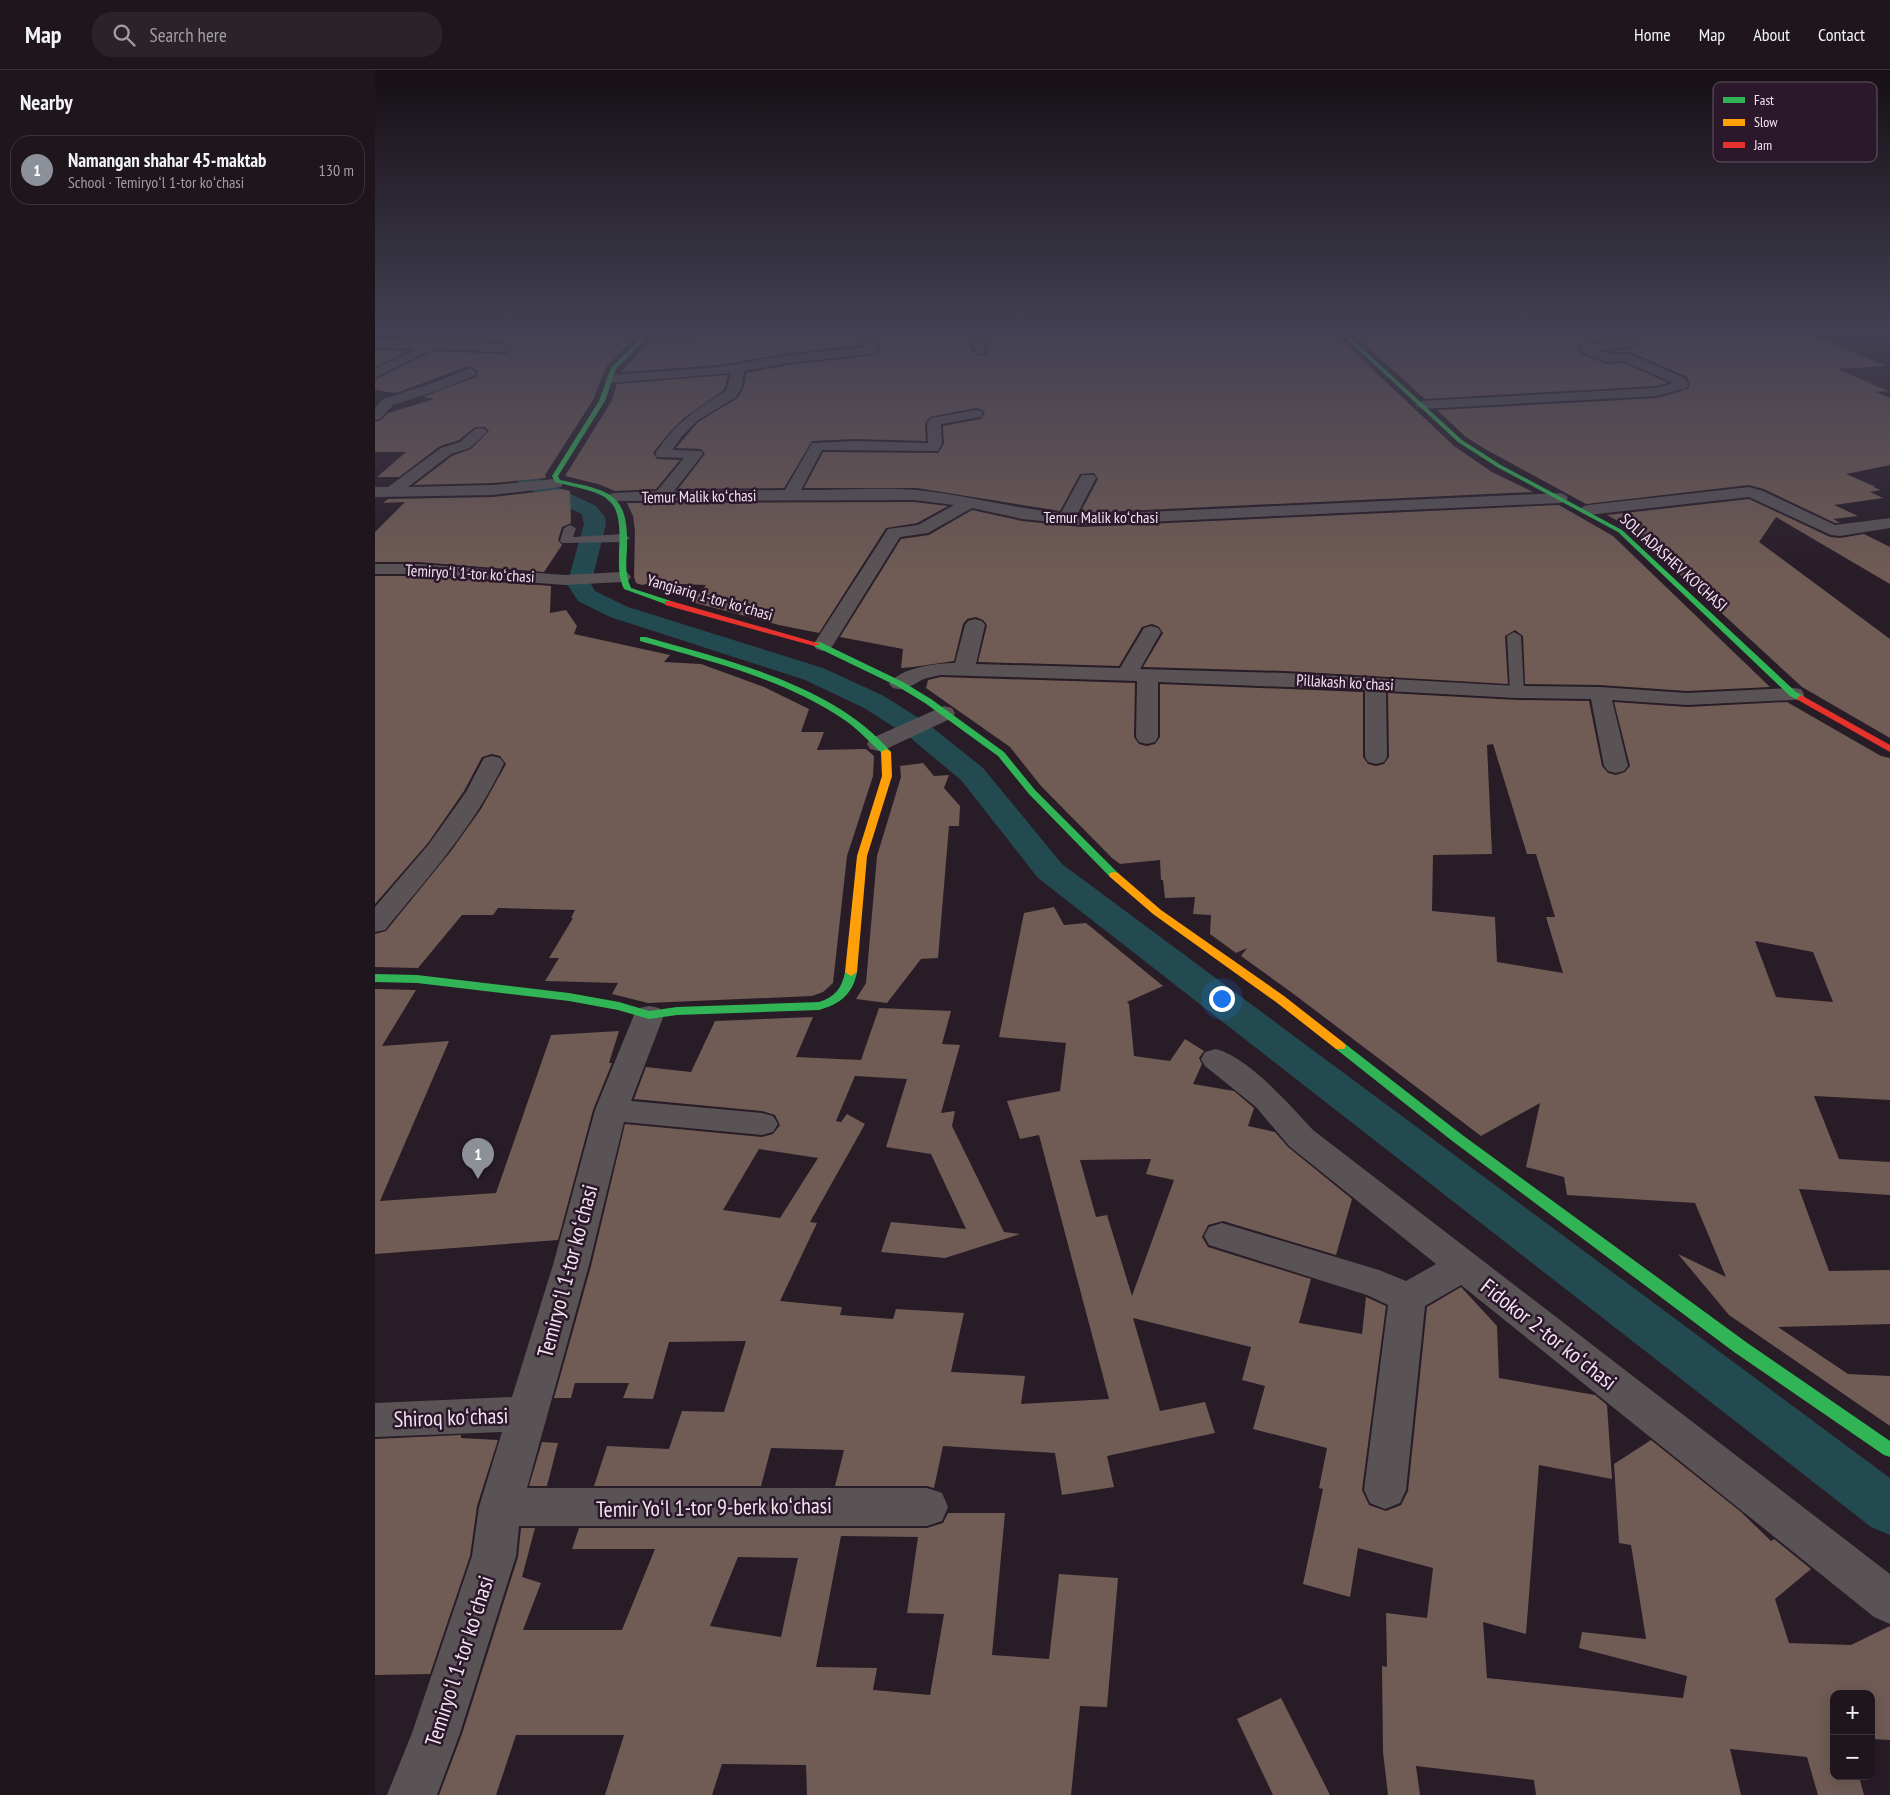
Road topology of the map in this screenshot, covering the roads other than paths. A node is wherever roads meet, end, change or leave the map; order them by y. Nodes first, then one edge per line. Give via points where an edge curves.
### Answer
1 (596, 410) edge
2 (704, 410) edge
3 (1428, 410) edge
4 (976, 414) dead end
5 (480, 432) dead end
6 (1088, 478) dead end
7 (559, 483) junction
8 (383, 492) edge
9 (791, 494) junction
10 (662, 496) junction
11 (614, 498) junction
12 (1561, 498) junction
13 (970, 503) junction
14 (1588, 510) junction
15 (1066, 519) junction
16 (1890, 523) edge
17 (570, 528) dead end
18 (623, 538) junction
19 (375, 569) edge
20 (613, 577) junction
21 (975, 625) dead end
22 (1151, 632) dead end
23 (1514, 636) dead end
24 (643, 639) dead end
25 (823, 645) junction
26 (965, 670) junction
27 (1126, 676) junction
28 (1148, 677) junction
29 (900, 684) junction
30 (1375, 684) junction
31 (1517, 692) junction
32 (1600, 693) junction
33 (1793, 694) junction
34 (935, 717) junction
35 (1147, 738) dead end
36 (881, 743) junction
37 (1890, 749) edge
38 (1376, 756) dead end
39 (492, 763) dead end
40 (1617, 766) dead end
41 (375, 924) edge
42 (375, 978) edge
43 (649, 1015) junction
44 (1216, 1059) dead end
45 (611, 1110) junction
46 (762, 1124) dead end
47 (1222, 1236) dead end
48 (1463, 1266) junction
49 (1407, 1298) junction
50 (527, 1414) junction
51 (375, 1420) edge
52 (1890, 1450) edge
53 (1385, 1490) dead end
54 (500, 1507) junction
55 (927, 1507) dead end
56 (1890, 1602) edge
57 (412, 1795) edge

1 - 7 street via 555,476
2 - 10 street via 688,420 662,454 696,454
3 - 12 street, SOLI ADASHEV KO'CHASI via 1479,456
4 - 9 street via 934,422 933,448 817,446
5 - 8 street via 465,445 446,451
6 - 15 street
7 - 8 street via 517,489
7 - 11 street
9 - 10 street, Temur Malik koʻchasi
9 - 13 street, Temur Malik koʻchasi via 914,495
10 - 11 street, Temur Malik koʻchasi
11 - 18 street, Yangiariq 1-tor koʻchasi via 625,518
12 - 14 street, SOLI ADASHEV KO'CHASI
12 - 15 street, Temur Malik koʻchasi via 1151,518
13 - 15 street, Temur Malik koʻchasi
13 - 25 street via 922,529 894,533
14 - 16 street via 1749,492 1831,530
14 - 33 street, SOLI ADASHEV KO'CHASI via 1620,531
17 - 18 lane via 567,542
18 - 20 street, Yangiariq 1-tor koʻchasi
19 - 20 street, Temiryoʻl 1-tor koʻchasi via 419,569 565,580
20 - 25 street, Yangiariq 1-tor koʻchasi via 640,595
21 - 26 street
22 - 27 street
23 - 31 lane
24 - 36 street via 772,681 822,704
25 - 29 street, Yangiariq 1-tor koʻchasi
26 - 27 street, Pillakash koʻchasi
26 - 29 street, Pillakash koʻchasi via 941,669 919,674
27 - 28 street, Pillakash koʻchasi
28 - 30 street, Pillakash koʻchasi
28 - 35 street
29 - 34 street, Yangiariq 1-tor koʻchasi
30 - 31 street, Pillakash koʻchasi
30 - 38 street
31 - 32 street, Pillakash koʻchasi
32 - 33 street, Pillakash koʻchasi via 1687,699
32 - 40 street
33 - 37 street, SOLI ADASHEV KO'CHASI
34 - 36 street
34 - 52 street, Yangiariq 1-tor koʻchasi via 1001,754 1032,792 1102,864 1157,912 1281,999 1456,1136 1740,1347
36 - 43 street via 887,753 887,776 862,856 850,982 842,996 827,1005 812,1007 677,1011
39 - 41 street via 478,792 438,849
42 - 43 street via 417,979 569,997
43 - 45 street, Temiryoʻl 1-tor koʻchasi
44 - 48 street, Fidokor 2-tor koʻchasi via 1267,1099 1301,1138
45 - 46 street
45 - 50 street, Temiryoʻl 1-tor koʻchasi via 571,1265
47 - 49 street via 1379,1284
48 - 49 street
48 - 56 street, Fidokor 2-tor koʻchasi
49 - 53 street
50 - 51 street, Shiroq koʻchasi
50 - 54 street, Temiryoʻl 1-tor koʻchasi
54 - 55 street, Temir Yoʻl 1-tor 9-berk koʻchasi
54 - 57 street, Temiryoʻl 1-tor koʻchasi via 494,1556 436,1733

